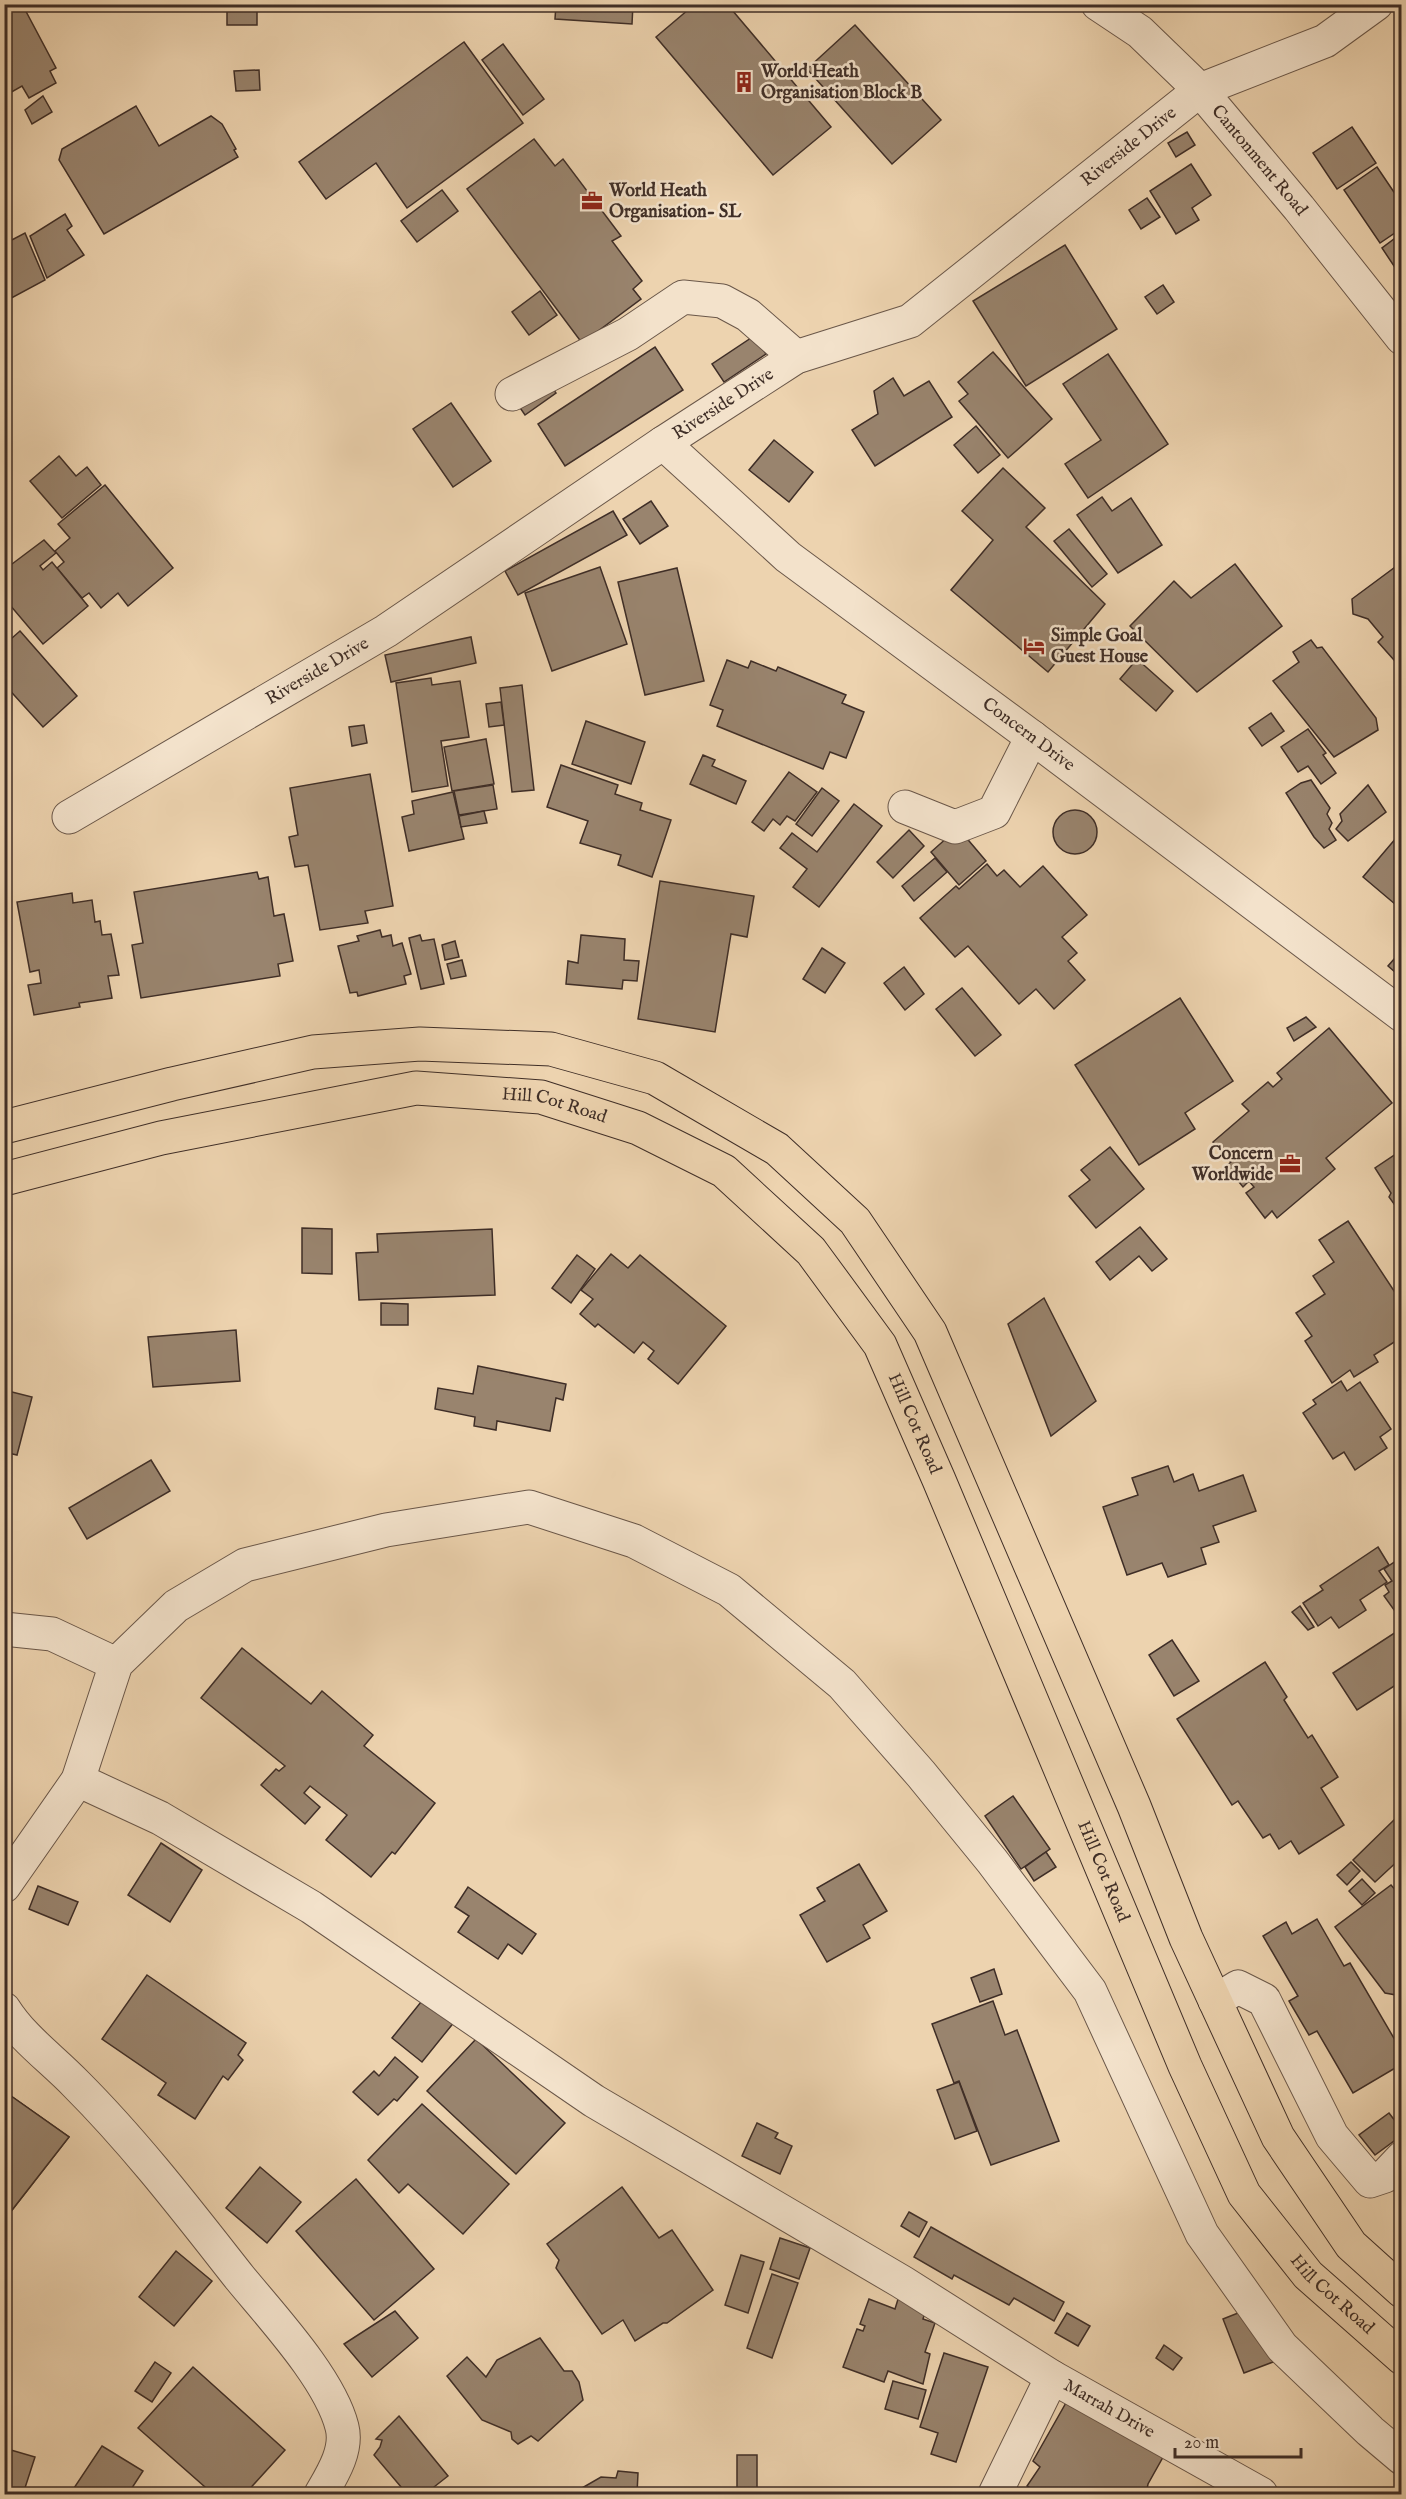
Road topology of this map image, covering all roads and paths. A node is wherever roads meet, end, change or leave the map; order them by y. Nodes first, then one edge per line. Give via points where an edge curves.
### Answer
1 (1098, 4) edge
2 (1376, 4) edge
3 (1200, 90) junction
4 (1401, 338) edge
5 (796, 357) junction
6 (512, 394) dead end
7 (663, 443) junction
8 (1032, 737) junction
9 (905, 807) dead end
10 (69, 817) dead end
11 (1401, 1015) edge
12 (4, 1127) edge
13 (4, 1179) edge
14 (4, 1629) edge
15 (116, 1664) junction
16 (78, 1780) junction
17 (4, 1886) edge
18 (1215, 2001) junction
19 (4, 2009) edge
20 (1401, 2158) edge
21 (1401, 2291) edge
22 (1401, 2358) edge
23 (1052, 2377) junction
24 (1401, 2458) edge
25 (321, 2494) edge
26 (995, 2494) edge
27 (1261, 2494) edge

1 - 3 street, Cantonment Road via 1140,32
2 - 3 street, Riverside Drive via 1325,41
3 - 4 street, Cantonment Road
3 - 5 street, Riverside Drive via 910,321
5 - 6 street via 748,315 722,301 683,297 628,334
5 - 7 street, Riverside Drive
7 - 8 street, Concern Drive via 788,557
7 - 10 street, Riverside Drive via 386,631
8 - 9 street via 994,812 955,827
8 - 11 street, Concern Drive
12 - 18 main road via 314,1052 420,1044 551,1049 655,1078 777,1149 855,1221 930,1332
13 - 22 main road, Hill Cot Road via 161,1138 416,1088 542,1096 638,1128 724,1171 811,1251 879,1345 1185,2066 1244,2194 1308,2275
14 - 15 street via 52,1634
15 - 16 street
15 - 24 street via 176,1606 245,1565 386,1530 529,1507 634,1541 729,1590 842,1684 992,1860 1090,1991 1202,2234 1282,2347
16 - 17 street
16 - 23 street, Marrah Drive via 160,1818 311,1907 594,2101 902,2282
18 - 20 street via 1238,1987 1264,2000 1332,2136 1370,2181 1385,2176
18 - 21 main road via 1278,2137 1351,2245
19 - 25 street via 15,2026 77,2085 175,2195 296,2346 333,2401 343,2429 339,2463
23 - 26 street, Marrah Drive
23 - 27 street, Marrah Drive

